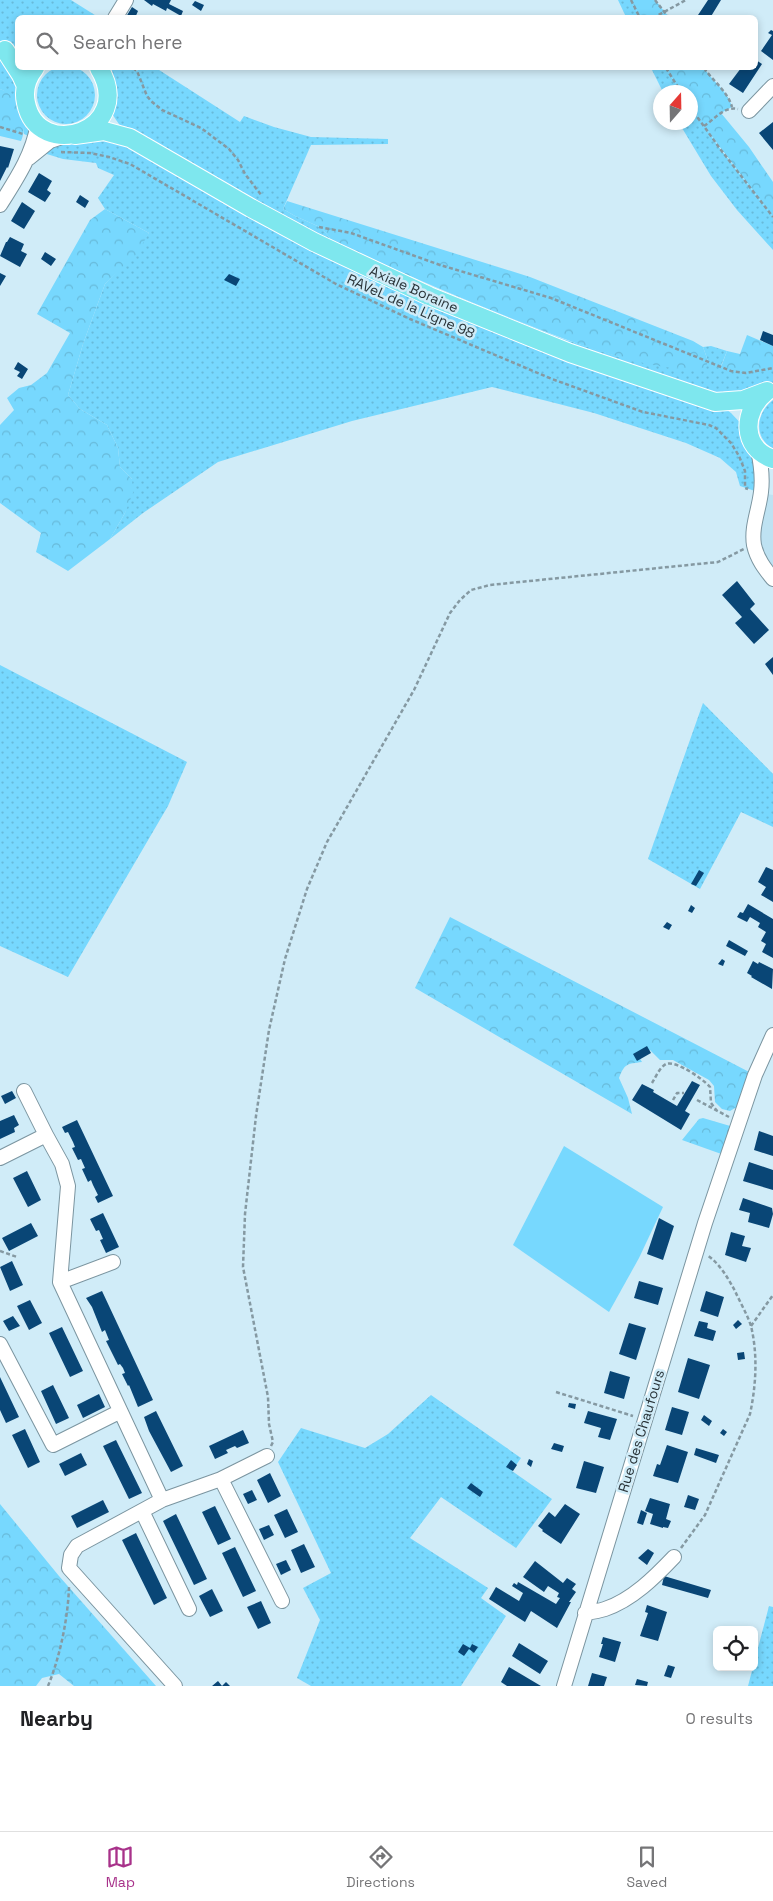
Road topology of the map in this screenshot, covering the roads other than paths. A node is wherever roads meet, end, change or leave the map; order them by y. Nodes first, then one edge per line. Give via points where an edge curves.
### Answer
1 (126, 0) edge
2 (117, 15) edge
3 (7, 51) edge
4 (15, 65) edge
5 (18, 70) edge
6 (33, 70) edge
7 (100, 70) edge
8 (26, 86) junction
9 (773, 86) edge
10 (107, 105) junction
11 (749, 111) road end
12 (70, 135) junction
13 (38, 137) junction
14 (130, 138) junction
15 (0, 206) edge
16 (770, 390) edge
17 (715, 402) junction
18 (748, 431) junction
19 (758, 450) junction
20 (773, 459) edge
21 (773, 478) edge
22 (761, 493) junction
23 (773, 579) edge
24 (773, 1035) edge
25 (24, 1091) dead end
26 (46, 1135) junction
27 (0, 1158) edge
28 (113, 1262) dead end
29 (60, 1282) junction
30 (0, 1344) edge
31 (119, 1412) junction
32 (267, 1456) road end
33 (221, 1479) junction
34 (162, 1500) junction
35 (142, 1511) junction
36 (674, 1557) road end
37 (282, 1602) dead end
38 (189, 1610) dead end
39 (585, 1613) junction
40 (176, 1686) edge
41 (564, 1686) edge

1 - 2 street
3 - 4 main road
5 - 8 main road
6 - 8 main road
7 - 10 main road via 106,79
8 - 13 main road via 27,106
9 - 11 street
10 - 12 main road via 95,124 86,131
10 - 14 main road, Axiale Boraine
12 - 13 main road via 46,130
12 - 14 main road, Axiale Boraine via 104,132
13 - 15 street
14 - 17 main road, Axiale Boraine via 314,242 429,296 570,353
16 - 17 main road, Axiale Boraine via 743,400
16 - 18 main road via 751,408
17 - 18 main road, Axiale Boraine
18 - 19 main road, Axiale Boraine
19 - 20 main road
19 - 22 street via 762,467
21 - 22 street
22 - 23 street via 754,544 757,556
24 - 39 street, Rue des Chaufours via 739,1122
25 - 26 street
26 - 27 street
26 - 29 street via 62,1164 68,1186
28 - 29 street
29 - 31 street
30 - 31 street via 53,1445
31 - 34 street
32 - 33 street
33 - 34 street
33 - 37 street
34 - 35 street
35 - 38 street
35 - 40 street via 77,1546 70,1555 69,1568
36 - 39 street via 622,1601 604,1610
39 - 41 street, Rue des Chaufours

